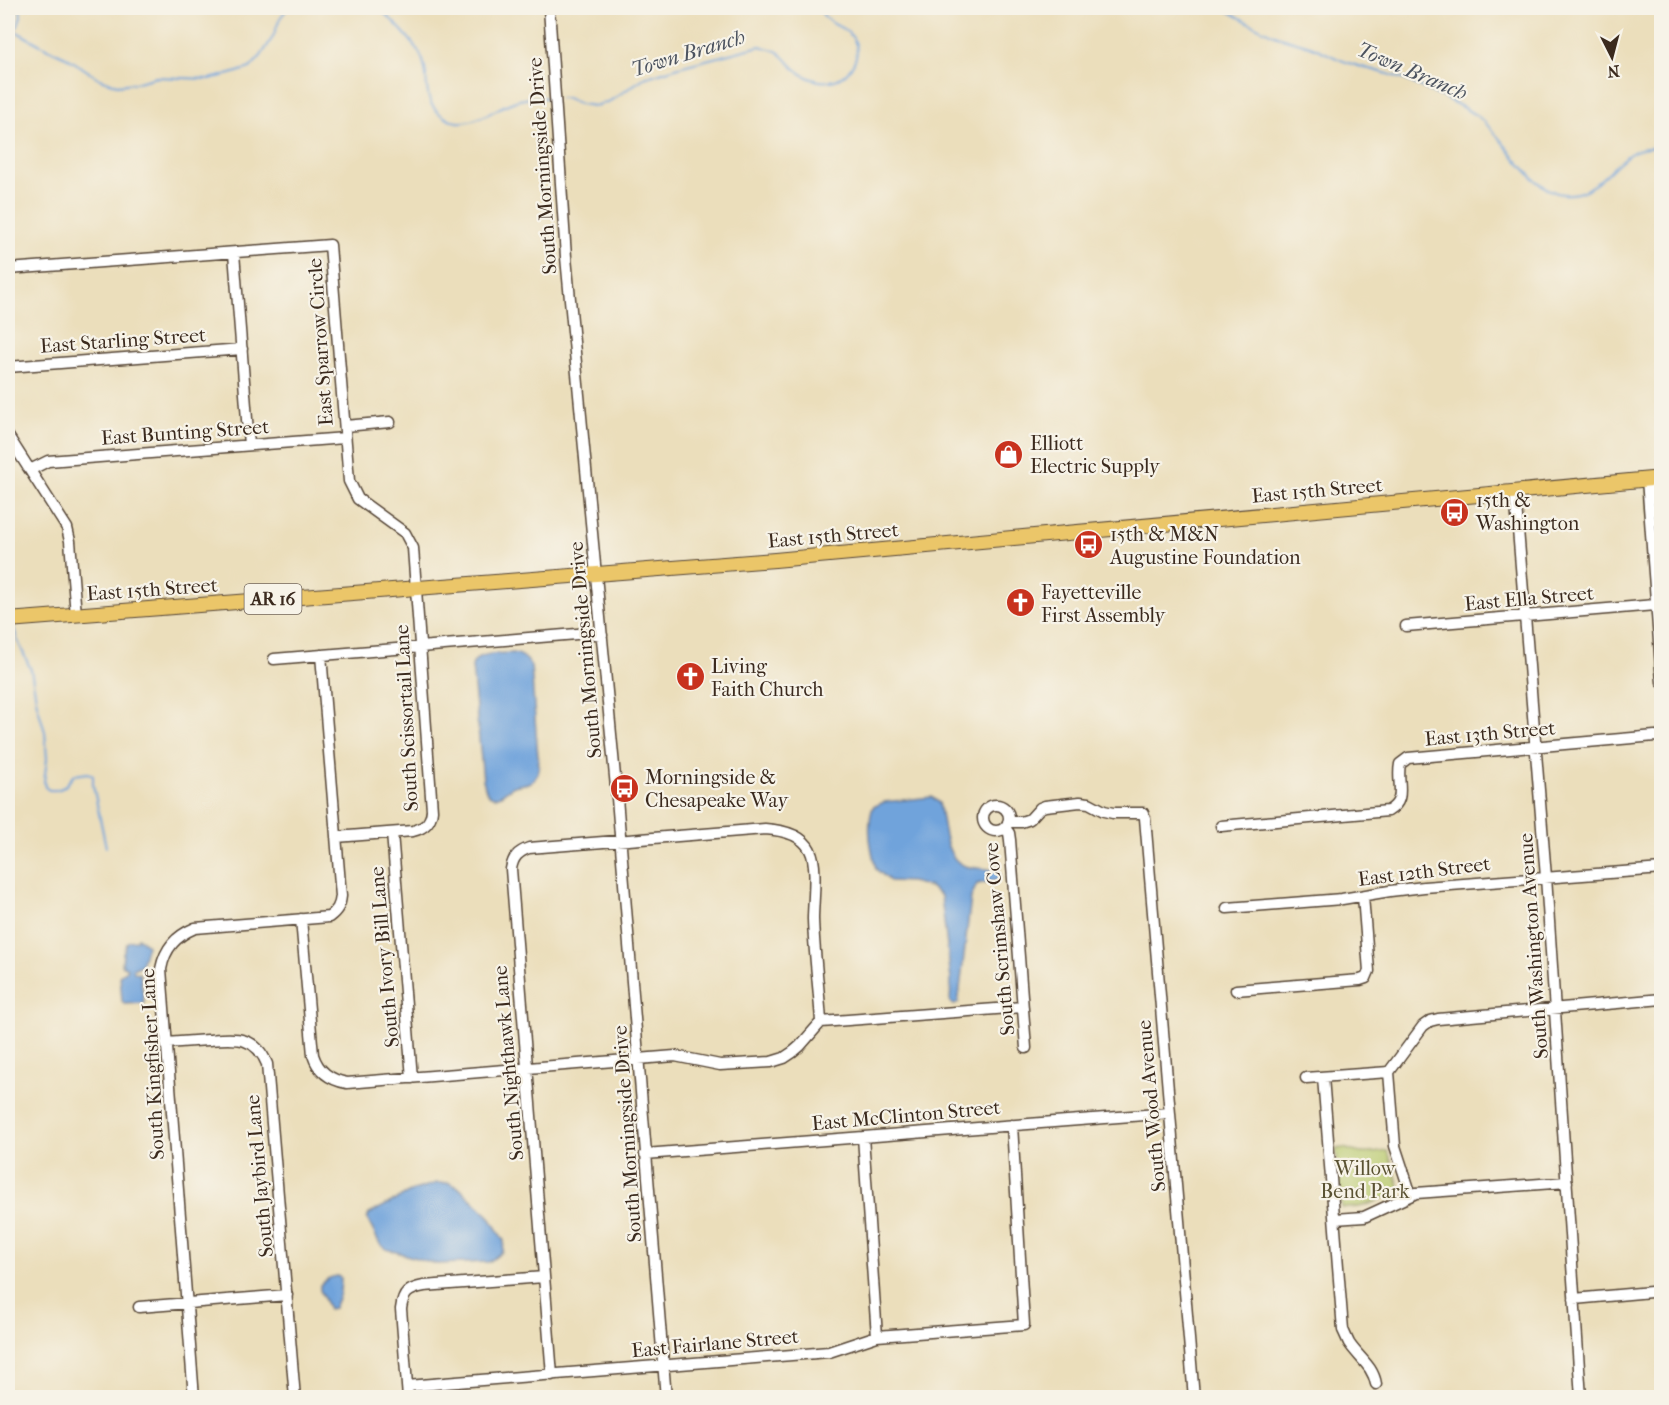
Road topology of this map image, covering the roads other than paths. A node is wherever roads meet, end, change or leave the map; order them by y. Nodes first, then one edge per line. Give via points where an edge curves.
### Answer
1 (549, 8) edge
2 (234, 253) junction
3 (8, 269) edge
4 (242, 349) junction
5 (8, 367) edge
6 (390, 422) dead end
7 (345, 426) junction
8 (8, 436) edge
9 (345, 438) junction
10 (249, 445) junction
11 (30, 470) junction
12 (1662, 478) edge
13 (1647, 479) junction
14 (1515, 492) junction
15 (597, 575) junction
16 (416, 588) junction
17 (1655, 606) junction
18 (76, 615) junction
19 (1526, 616) junction
20 (8, 620) edge
21 (1406, 626) dead end
22 (602, 634) junction
23 (420, 648) junction
24 (321, 656) junction
25 (274, 659) dead end
26 (1662, 682) edge
27 (1662, 738) edge
28 (1536, 746) junction
29 (1007, 825) joint
30 (1221, 826) dead end
31 (392, 832) junction
32 (336, 837) junction
33 (621, 840) junction
34 (1662, 869) edge
35 (1546, 877) junction
36 (1363, 896) junction
37 (1227, 908) dead end
38 (301, 919) junction
39 (1236, 990) dead end
40 (1662, 999) edge
41 (1023, 1007) junction
42 (1556, 1008) junction
43 (821, 1022) junction
44 (166, 1043) junction
45 (1026, 1048) dead end
46 (639, 1059) junction
47 (527, 1068) junction
48 (1389, 1072) junction
49 (1323, 1077) junction
50 (412, 1078) junction
51 (1306, 1078) dead end
52 (1170, 1113) junction
53 (1012, 1125) junction
54 (863, 1137) junction
55 (645, 1154) junction
56 (1567, 1182) junction
57 (1410, 1195) junction
58 (1335, 1220) junction
59 (544, 1277) junction
60 (1662, 1291) edge
61 (287, 1295) junction
62 (1574, 1299) junction
63 (187, 1303) junction
64 (140, 1307) dead end
65 (877, 1336) junction
66 (663, 1366) junction
67 (552, 1375) junction
68 (1376, 1384) dead end
69 (407, 1392) edge
70 (194, 1398) edge
71 (295, 1398) edge
72 (666, 1398) edge
73 (1194, 1398) edge
74 (1581, 1398) edge

1 - 15 street, South Morningside Drive via 566,257
2 - 3 street, East Sparrow Circle
2 - 4 street
2 - 7 street, East Sparrow Circle via 330,245
4 - 5 street, East Starling Street
4 - 10 street
6 - 7 street
7 - 9 street, East Sparrow Circle
8 - 11 street
9 - 10 street, East Bunting Street
9 - 16 street, East Sparrow Circle via 349,481 358,499 405,533 413,548
10 - 11 street, East Bunting Street via 48,461
11 - 18 street via 67,528
12 - 13 main road, East 15th Street / AR 16
13 - 14 main road, East 15th Street / AR 16
13 - 17 street
14 - 15 main road, East 15th Street / AR 16
14 - 19 street, South Washington Avenue
15 - 16 main road, East 15th Street / AR 16
15 - 22 street, South Morningside Drive
16 - 18 main road, East 15th Street / AR 16
16 - 23 street, South Scissortail Lane
17 - 19 street, East Ella Street
17 - 26 street
18 - 20 main road, East 15th Street / AR 16
19 - 21 street, East Ella Street
19 - 28 street, South Washington Avenue
22 - 23 street
22 - 33 street, South Morningside Drive
23 - 24 street
23 - 31 street, South Scissortail Lane via 431,818 421,829
24 - 25 street
24 - 32 street, South Kingfisher Lane
27 - 28 street, East 13th Street
28 - 30 street, East 13th Street via 1408,758 1400,764 1398,773 1399,803 1388,811
28 - 35 street, South Washington Avenue
29 - 41 street, South Scrimshaw Cove
29 - 52 street, South Wood Avenue via 1030,819 1045,806 1080,802 1113,813 1143,813
31 - 32 street, South Scissortail Lane
31 - 50 street, South Ivory Bill Lane
32 - 38 street, South Kingfisher Lane via 340,905 329,916
33 - 43 street via 755,830 776,830 797,837 810,850 813,860 813,921
33 - 46 street, South Morningside Drive
33 - 47 street, South Nighthawk Lane via 529,848 512,862
34 - 35 street, East 12th Street
35 - 36 street, East 12th Street
35 - 42 street, South Washington Avenue
36 - 37 street, East 12th Street
36 - 39 street via 1370,971 1366,978
38 - 44 street, South Kingfisher Lane via 205,926 178,937 166,952 160,969
38 - 50 street via 311,1049 317,1065 330,1078 347,1083
40 - 42 street
41 - 43 street
41 - 45 street, South Scrimshaw Cove
42 - 48 street via 1430,1021
42 - 56 street, South Washington Avenue
43 - 46 street via 793,1052 771,1062 720,1065 675,1056
44 - 61 street, South Jaybird Lane via 237,1038 250,1043 264,1058
44 - 63 street, South Kingfisher Lane
46 - 47 street
46 - 55 street, South Morningside Drive
47 - 50 street
47 - 59 street, South Nighthawk Lane
48 - 49 street
48 - 57 street via 1395,1146
49 - 51 street
49 - 58 street
52 - 53 street, East McClinton Street
52 - 73 street, South Wood Avenue
53 - 54 street, East McClinton Street
53 - 65 street, East Fairlane Street via 1024,1325
54 - 55 street, East McClinton Street
54 - 65 street
55 - 66 street, South Morningside Drive
56 - 57 street
56 - 62 street, South Washington Avenue
57 - 58 street via 1364,1217
58 - 68 street via 1344,1330
59 - 67 street, South Nighthawk Lane
59 - 69 street via 424,1286 406,1293 401,1309
60 - 62 street
61 - 63 street
61 - 71 street, South Jaybird Lane
62 - 74 street, South Washington Avenue
63 - 64 street
63 - 70 street, South Kingfisher Lane
65 - 66 street, East Fairlane Street via 829,1352
66 - 67 street, East Fairlane Street
66 - 72 street, South Morningside Drive
67 - 69 street, East Fairlane Street

